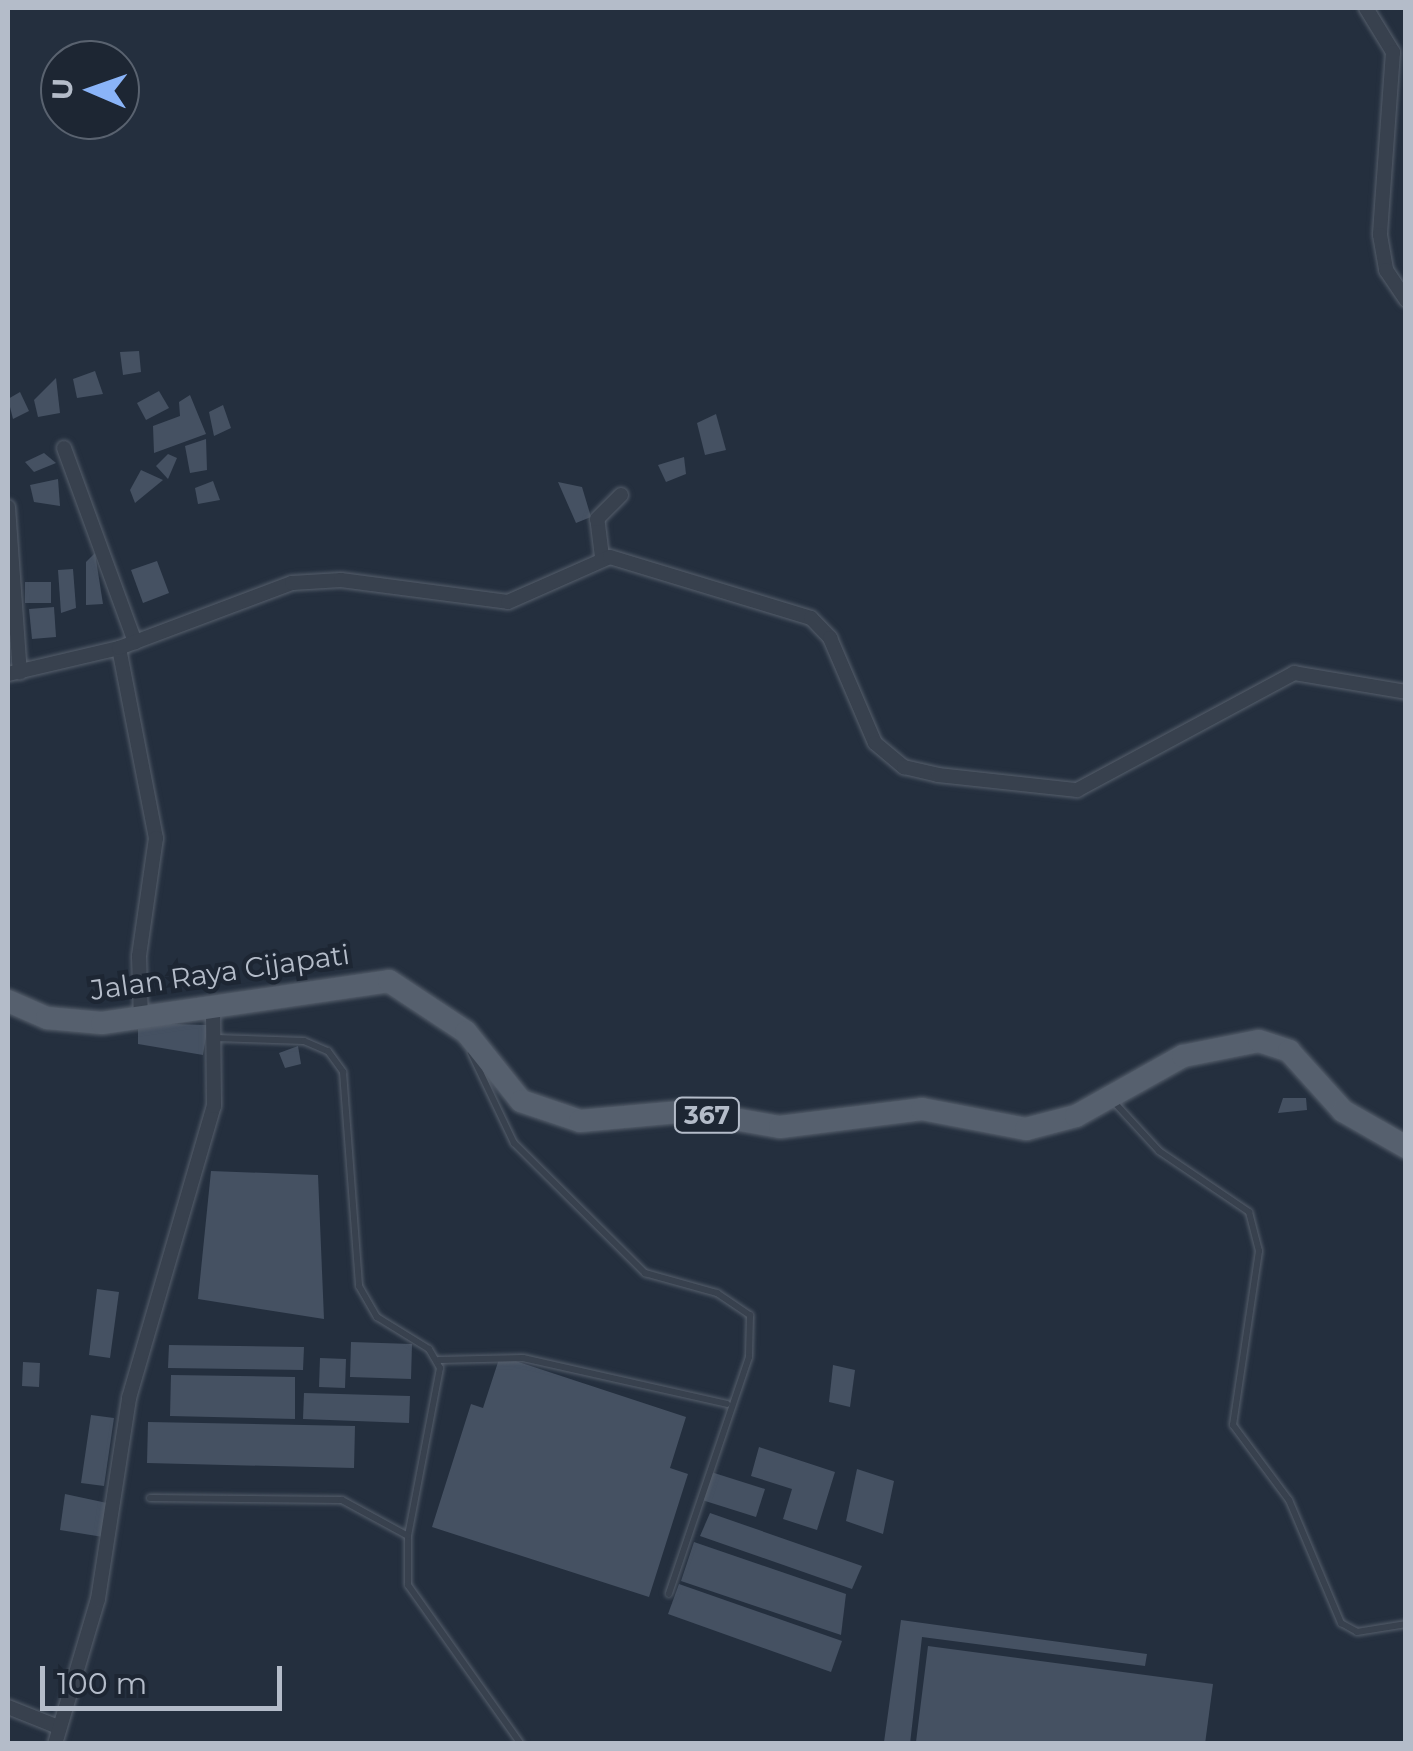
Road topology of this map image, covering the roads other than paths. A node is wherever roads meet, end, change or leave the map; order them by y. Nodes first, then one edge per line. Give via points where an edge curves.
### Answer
1 (1366, 8) edge
2 (1406, 300) edge
3 (64, 448) dead end
4 (620, 495) dead end
5 (8, 506) edge
6 (602, 557) junction
7 (134, 642) junction
8 (119, 648) junction
9 (14, 674) edge
10 (1406, 692) edge
11 (8, 1000) edge
12 (213, 1005) junction
13 (141, 1020) junction
14 (466, 1032) junction
15 (216, 1038) junction
16 (1110, 1098) junction
17 (1406, 1147) edge
18 (438, 1360) junction
19 (726, 1404) junction
20 (150, 1498) dead end
21 (408, 1536) junction
22 (669, 1594) dead end
23 (1406, 1624) edge
24 (8, 1707) edge
25 (58, 1728) junction
26 (520, 1743) edge
27 (55, 1744) edge

1 - 2 street via 1393,52 1380,235 1386,270
3 - 7 street
4 - 6 street via 597,519
5 - 9 street
6 - 7 street via 508,602 340,580 292,583
6 - 10 street via 665,567 811,618 830,638 875,742 904,767 938,775 1077,790 1294,673
7 - 8 street
8 - 9 street
8 - 13 street via 156,838 139,956
11 - 13 main road, Jalan Raya Cijapati / 367 via 67,1022
12 - 13 main road, Jalan Raya Cijapati / 367
12 - 14 main road, Jalan Raya Cijapati / 367 via 380,980 405,986
12 - 15 street
14 - 16 main road, Jalan Raya Cijapati / 367 via 521,1101 562,1120 688,1111 780,1127 922,1109 1026,1129
14 - 19 lane via 495,1116 548,1178 645,1273 718,1293 750,1315 748,1356
15 - 18 lane via 304,1041 336,1057 350,1131 359,1286 377,1317
15 - 25 street via 214,1106 128,1398 98,1599
16 - 17 main road, Jalan Raya Cijapati / 367 via 1183,1056 1268,1042 1299,1059 1358,1124
16 - 23 lane via 1160,1151 1248,1212 1259,1251 1234,1425 1289,1500 1341,1624 1357,1632
18 - 19 lane via 524,1358
18 - 21 lane
19 - 22 lane
20 - 21 lane via 342,1500
21 - 26 lane via 415,1600
24 - 25 street
25 - 27 street

